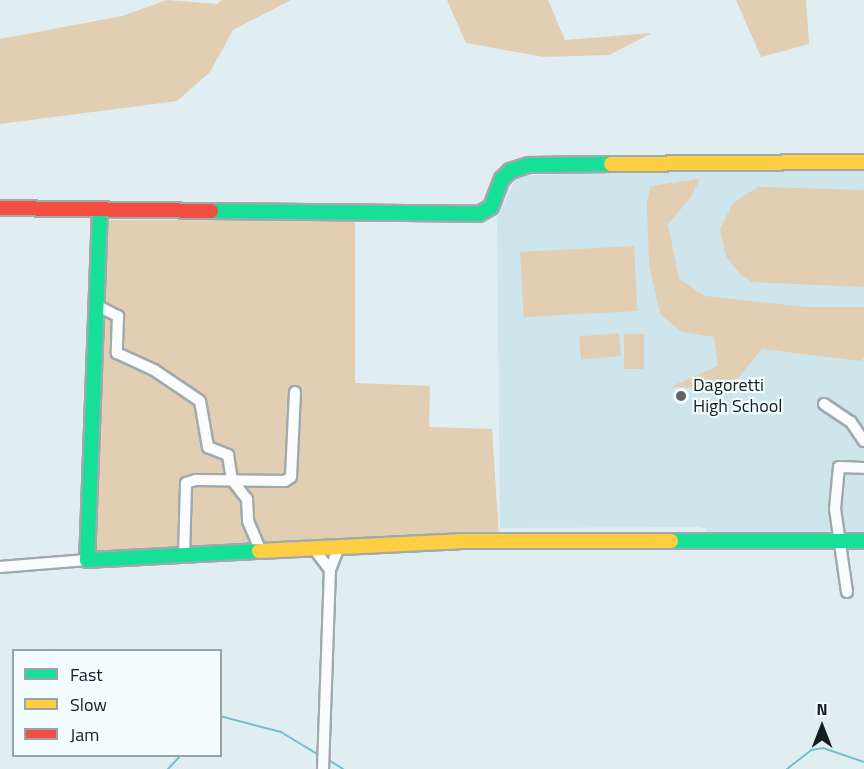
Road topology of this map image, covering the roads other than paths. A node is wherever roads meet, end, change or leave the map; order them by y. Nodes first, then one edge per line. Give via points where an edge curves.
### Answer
1 (864, 162) edge
2 (0, 208) edge
3 (100, 209) junction
4 (96, 305) junction
5 (295, 392) dead end
6 (824, 404) dead end
7 (864, 441) edge
8 (864, 468) edge
9 (232, 480) junction
10 (864, 541) edge
11 (839, 542) junction
12 (338, 549) junction
13 (315, 550) junction
14 (261, 552) junction
15 (184, 556) junction
16 (87, 560) junction
17 (0, 567) edge
18 (330, 570) junction
19 (847, 592) dead end
20 (323, 769) edge

1 - 3 street via 529,165 510,171 502,179 491,207 479,214
2 - 3 street
3 - 4 street
4 - 9 street via 118,316 117,353 154,370 200,401 208,447 228,455
4 - 16 street
5 - 9 street via 291,477 285,481
6 - 7 street via 851,422
8 - 11 street via 839,467 835,509
9 - 14 street via 247,499 249,521
9 - 15 street via 186,483
10 - 11 street
11 - 12 street via 460,541
11 - 19 street
12 - 13 street
12 - 18 street
13 - 14 street
13 - 18 street
14 - 15 street
15 - 16 street
16 - 17 street
18 - 20 street

